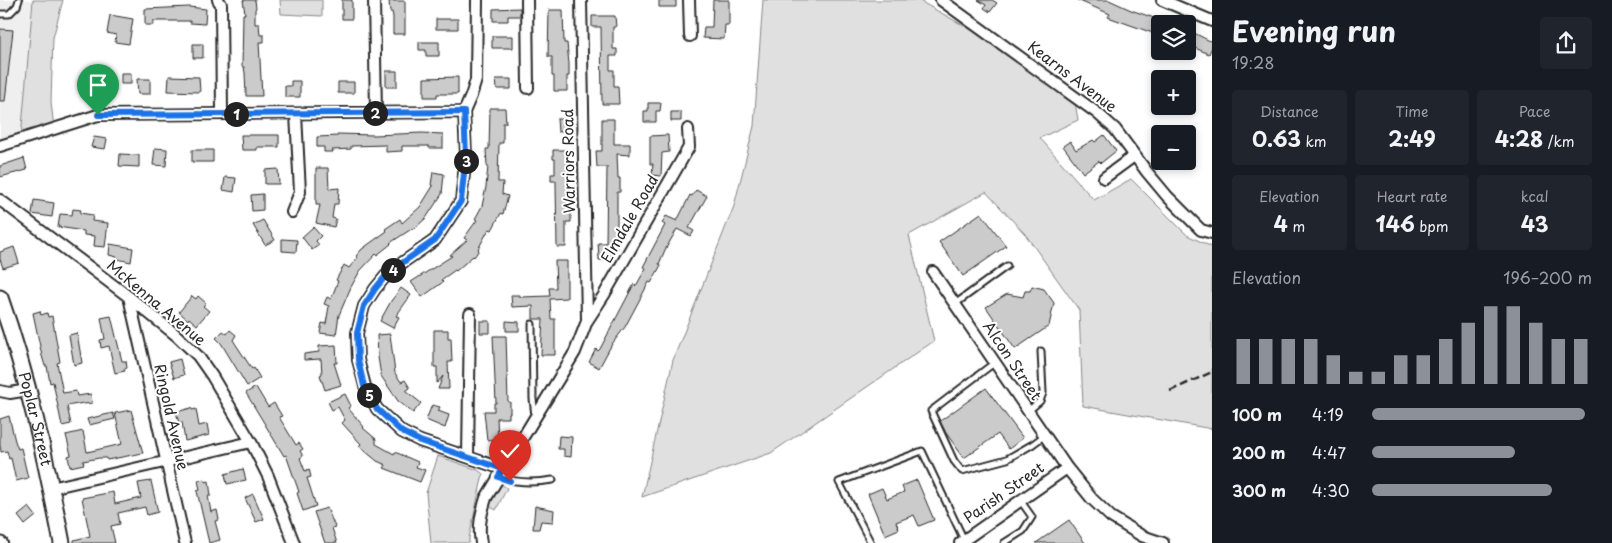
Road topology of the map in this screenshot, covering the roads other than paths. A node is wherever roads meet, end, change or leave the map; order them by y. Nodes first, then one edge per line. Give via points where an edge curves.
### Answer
1 (18, 0) edge
2 (218, 0) edge
3 (374, 0) edge
4 (477, 0) edge
5 (527, 0) edge
6 (581, 0) edge
7 (689, 0) edge
8 (941, 0) edge
9 (1162, 0) edge
10 (0, 14) edge
11 (1212, 21) edge
12 (690, 36) dead end
13 (528, 88) dead end
14 (376, 112) junction
15 (464, 112) junction
16 (222, 114) junction
17 (296, 114) junction
18 (688, 129) dead end
19 (0, 146) edge
20 (1134, 156) junction
21 (1104, 178) dead end
22 (0, 200) edge
23 (292, 212) dead end
24 (1212, 233) edge
25 (1007, 266) dead end
26 (933, 272) dead end
27 (128, 297) junction
28 (0, 298) edge
29 (955, 304) junction
30 (470, 314) dead end
31 (587, 321) junction
32 (532, 324) dead end
33 (1041, 351) dead end
34 (995, 362) junction
35 (28, 390) junction
36 (0, 391) edge
37 (1028, 411) junction
38 (535, 419) junction
39 (1044, 435) junction
40 (251, 442) junction
41 (468, 457) junction
42 (166, 461) junction
43 (1066, 468) junction
44 (501, 473) junction
45 (553, 480) dead end
46 (51, 488) junction
47 (1020, 500) junction
48 (1141, 540) edge
49 (962, 542) edge
50 (62, 543) edge
51 (185, 543) edge
52 (294, 543) edge
53 (481, 543) edge
54 (871, 543) edge
55 (1004, 543) edge
56 (1163, 543) edge

1 - 10 lane via 18,6 10,14
2 - 16 street via 221,4
3 - 14 street
4 - 15 street via 476,80
5 - 13 street
6 - 31 street, Warriors Road
7 - 12 street
8 - 20 street, Kearns Avenue via 1097,113 1115,129
9 - 11 street
14 - 15 street
14 - 17 street
15 - 41 street via 466,155 461,201 435,240 389,272 375,289 364,306 357,333 358,360 364,386 377,409 402,432
16 - 17 street
16 - 19 street via 98,115
17 - 23 street via 300,192
18 - 31 street, Elmdale Road via 689,147
20 - 21 street
20 - 24 street, Kearns Avenue via 1201,230
22 - 27 street, McKenna Avenue
25 - 29 lane
26 - 29 street, Alcon Street
27 - 40 street, McKenna Avenue via 198,356
27 - 42 street, Ringold Avenue
28 - 35 main road, Poplar Street
29 - 34 street, Alcon Street
30 - 41 street
31 - 38 street via 575,352
32 - 38 lane
33 - 37 lane via 1042,393 1040,401
34 - 37 street, Alcon Street
34 - 39 lane via 931,412 954,461 962,471 1007,459
35 - 36 street
35 - 46 main road, Poplar Street
37 - 39 street, Alcon Street
38 - 44 street
39 - 43 street, Alcon Street
40 - 42 street
40 - 52 street, McKenna Avenue
41 - 44 street
42 - 46 street
42 - 51 street, Ringold Avenue
43 - 47 street, Parish Street
43 - 48 street, Alcon Street via 1104,511
44 - 45 lane via 510,481
44 - 53 street via 486,498 481,514 478,531
46 - 50 main road, Poplar Street
47 - 49 street, Parish Street
47 - 55 lane via 1032,517 1022,531
48 - 56 street, Alcon Street
49 - 54 lane via 922,452 839,482

